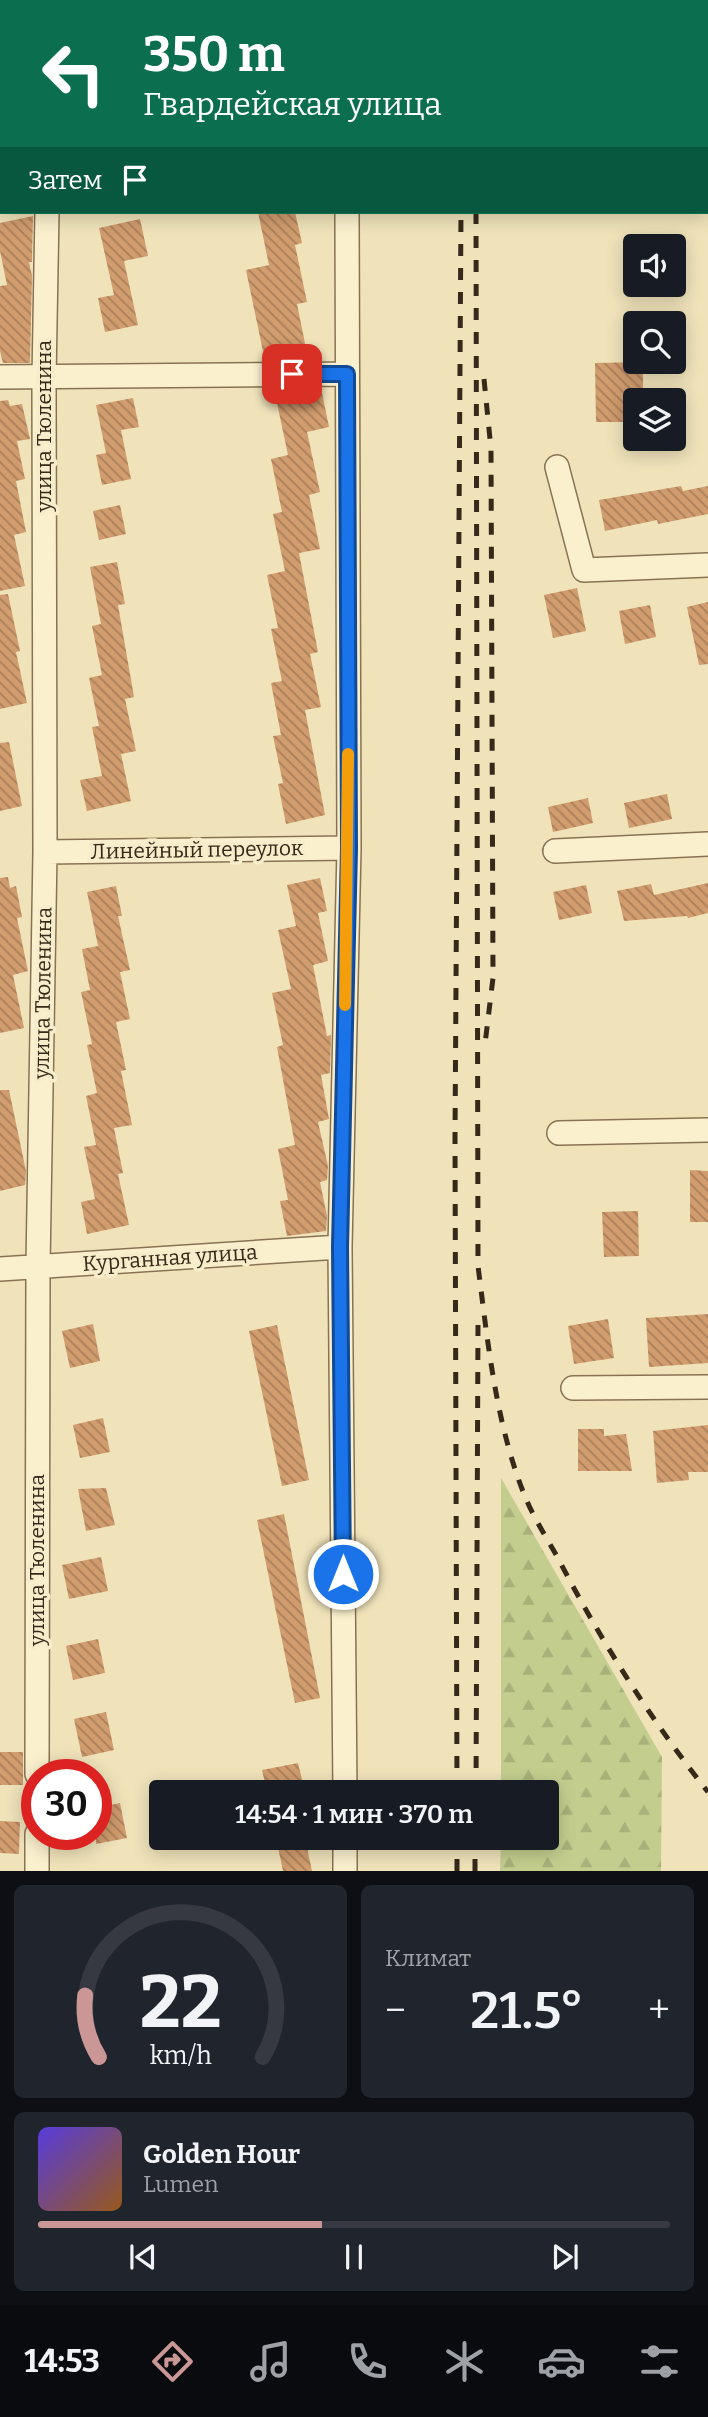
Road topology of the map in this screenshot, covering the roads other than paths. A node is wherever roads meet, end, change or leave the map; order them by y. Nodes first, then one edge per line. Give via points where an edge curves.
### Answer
1 (47, 214) edge
2 (347, 214) edge
3 (347, 374) junction
4 (0, 377) edge
5 (44, 378) junction
6 (557, 467) dead end
7 (708, 565) edge
8 (708, 844) edge
9 (349, 848) junction
10 (555, 851) dead end
11 (45, 852) junction
12 (708, 1130) edge
13 (559, 1133) dead end
14 (340, 1247) junction
15 (38, 1266) junction
16 (0, 1269) edge
17 (708, 1387) edge
18 (573, 1388) dead end
19 (37, 1759) edge
20 (345, 1780) edge
21 (37, 1850) edge
22 (345, 1850) edge
23 (37, 1871) edge
24 (345, 1871) edge

1 - 5 street, улица Тюленина
2 - 3 street
3 - 5 street
3 - 9 street
4 - 5 street
5 - 11 street, улица Тюленина
6 - 7 street via 584,570
8 - 10 street
9 - 11 street, Линейный переулок
9 - 14 street
11 - 15 street, улица Тюленина
12 - 13 street
14 - 15 street, Курганная улица
14 - 20 street
15 - 16 street, Курганная улица
15 - 19 street, улица Тюленина
17 - 18 street
21 - 23 street
22 - 24 street

